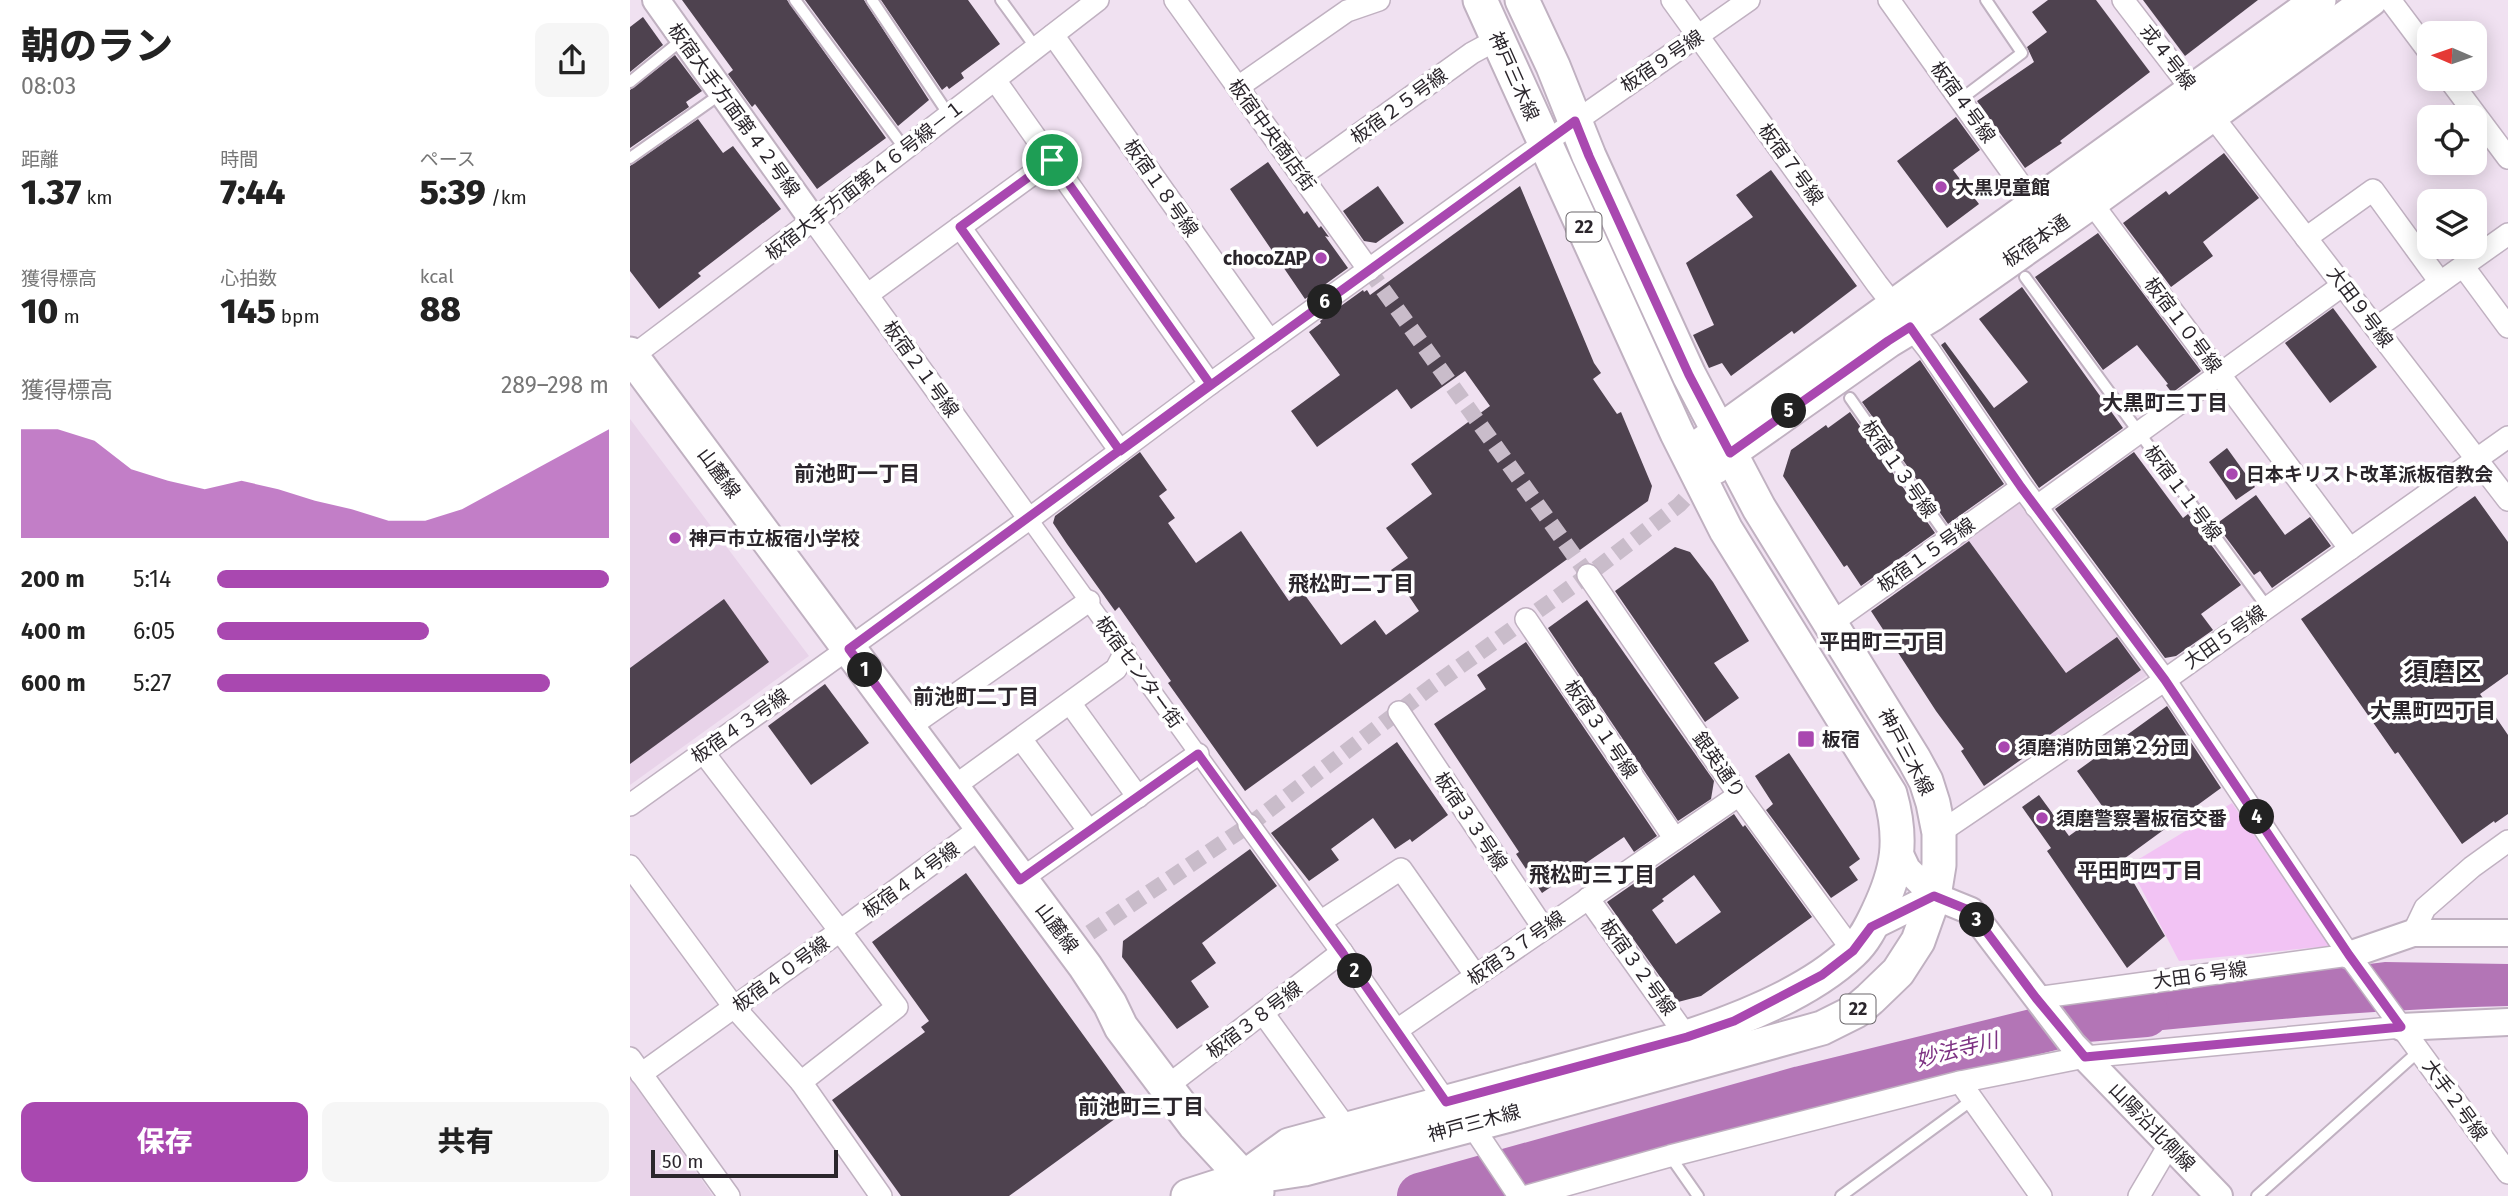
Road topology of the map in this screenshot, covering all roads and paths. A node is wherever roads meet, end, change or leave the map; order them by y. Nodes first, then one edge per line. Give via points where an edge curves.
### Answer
1 (794, 0) edge
2 (872, 0) edge
3 (1001, 0) edge
4 (1098, 0) edge
5 (1175, 0) edge
6 (1379, 0) edge
7 (1480, 0) edge
8 (1522, 0) edge
9 (1672, 0) edge
10 (1749, 0) edge
11 (1889, 0) edge
12 (1986, 0) edge
13 (2123, 0) edge
14 (2319, 0) edge
15 (2370, 0) edge
16 (2390, 0) edge
17 (665, 3) edge
18 (1343, 6) edge
19 (1699, 36) junction
20 (2417, 36) edge
21 (683, 39) junction
22 (1498, 39) junction
23 (1044, 41) junction
24 (995, 80) junction
25 (630, 82) edge
26 (1238, 87) junction
27 (2458, 91) edge
28 (722, 93) junction
29 (1961, 99) junction
30 (2203, 102) junction
31 (949, 115) junction
32 (1575, 121) junction
33 (1545, 143) junction
34 (905, 149) junction
35 (630, 158) edge
36 (2508, 158) edge
37 (1052, 160) junction
38 (1302, 175) junction
39 (2091, 202) junction
40 (2035, 205) junction
41 (813, 220) junction
42 (960, 227) junction
43 (2508, 234) edge
44 (2306, 237) junction
45 (2463, 266) junction
46 (1369, 270) junction
47 (2025, 277) dead end
48 (2440, 282) junction
49 (2343, 285) junction
50 (867, 295) junction
51 (1902, 316) junction
52 (2508, 327) edge
53 (2376, 328) junction
54 (1270, 341) junction
55 (631, 356) edge
56 (2221, 375) junction
57 (1210, 384) junction
58 (1850, 398) dead end
59 (2138, 434) junction
60 (2508, 437) edge
61 (1724, 443) junction
62 (1120, 451) junction
63 (2477, 460) junction
64 (1695, 468) junction
65 (2021, 487) junction
66 (2508, 500) edge
67 (2036, 507) junction
68 (1030, 519) junction
69 (1949, 539) junction
70 (2350, 549) junction
71 (1588, 575) tunnel mouth
72 (1089, 601) junction
73 (2267, 607) junction
74 (1526, 620) dead end
75 (1830, 624) junction
76 (849, 649) junction
77 (1125, 652) junction
78 (2165, 680) junction
79 (1070, 703) junction
80 (1398, 712) dead end
81 (908, 728) junction
82 (1021, 739) junction
83 (703, 752) junction
84 (1198, 754) junction
85 (952, 788) junction
86 (1739, 795) junction
87 (1138, 797) junction
88 (630, 805) edge
89 (1249, 825) joint
90 (982, 827) junction
91 (1089, 831) junction
92 (1939, 833) junction
93 (1675, 839) junction
94 (2508, 841) edge
95 (1898, 850) junction
96 (630, 866) edge
97 (1020, 880) junction
98 (1934, 896) junction
99 (1588, 898) junction
100 (1320, 922) junction
101 (1544, 929) junction
102 (840, 931) junction
103 (2413, 933) junction
104 (2508, 933) edge
105 (1862, 939) junction
106 (1342, 952) junction
107 (2349, 955) junction
108 (1476, 976) junction
109 (2036, 998) junction
110 (734, 1007) junction
111 (1263, 1013) junction
112 (2508, 1022) edge
113 (2401, 1027) junction
114 (1397, 1030) junction
115 (1687, 1037) junction
116 (2079, 1051) junction
117 (2419, 1051) junction
118 (635, 1066) edge
119 (801, 1082) junction
120 (1960, 1082) junction
121 (1166, 1087) junction
122 (1972, 1100) junction
123 (1446, 1102) junction
124 (1347, 1129) junction
125 (1479, 1136) junction
126 (2169, 1145) junction
127 (1671, 1156) junction
128 (2508, 1173) edge
129 (1252, 1187) edge
130 (1518, 1192) edge
131 (729, 1196) edge
132 (881, 1196) edge
133 (1188, 1196) edge
134 (1698, 1196) edge
135 (1840, 1196) edge
136 (2041, 1196) edge
137 (2138, 1196) edge
138 (2219, 1196) edge
139 (2257, 1196) edge

1 - 34 lane
2 - 31 lane
3 - 23 lane
4 - 23 street, 板宿大手方面第４６号線－１
5 - 26 street, 板宿中央商店街
6 - 18 street
7 - 22 main road, 神戸三木線 / 22
8 - 32 main road, 神戸三木線 / 22
9 - 19 street, 板宿７号線
10 - 19 street, 板宿９号線
11 - 29 street, 板宿４号線
12 - 29 lane via 2022,53
13 - 30 street, 戎４号線
14 - 30 main road, 板宿本通
15 - 30 main road, 板宿本通
16 - 20 street
17 - 21 street, 板宿大手方面第４２号線
18 - 26 street
19 - 32 street, 板宿９号線
19 - 51 street, 板宿７号線
21 - 25 lane
21 - 28 street, 板宿大手方面第４２号線
22 - 33 main road, 神戸三木線 / 22
22 - 38 street, 板宿２５号線
23 - 24 street, 板宿大手方面第４６号線－１
23 - 54 street, 板宿１８号線
24 - 31 street, 板宿大手方面第４６号線－１
24 - 37 street
26 - 38 street, 板宿中央商店街
27 - 36 street
28 - 35 lane
28 - 41 street, 板宿大手方面第４２号線
29 - 40 street, 板宿４号線
30 - 39 main road, 板宿本通
30 - 40 main road, 板宿本通
30 - 44 street, 大田９号線
31 - 34 street, 板宿大手方面第４６号線－１
32 - 33 street, 板宿９号線
32 - 61 main road, 神戸三木線 / 22
33 - 46 street, 板宿９号線
33 - 64 main road, 神戸三木線 / 22
34 - 41 street, 板宿大手方面第４６号線－１
37 - 42 street
37 - 57 street
38 - 46 street, 板宿中央商店街
39 - 51 main road, 板宿本通
39 - 56 street, 板宿１０号線
40 - 51 main road, 板宿本通
41 - 50 street, 板宿２１号線
41 - 55 street, 板宿大手方面第４６号線－１
42 - 50 street
42 - 62 street
43 - 45 street
44 - 48 street via 2373,191
44 - 49 street, 大田９号線
45 - 48 street
45 - 52 street
46 - 54 street, 板宿９号線
47 - 59 lane, 板宿１１号線
48 - 53 street
49 - 53 street, 大田９号線
49 - 56 street
50 - 68 street, 板宿２１号線
51 - 61 main road, 板宿本通 via 1888,341
51 - 65 street, 板宿７号線
53 - 63 street, 大田９号線
54 - 57 street, 板宿９号線
55 - 76 main road, 山麓線
56 - 59 street
56 - 70 street, 板宿１０号線
57 - 62 street, 板宿４３号線
58 - 69 lane, 板宿１３号線
59 - 67 street
59 - 73 lane, 板宿１１号線
60 - 63 street, 大田５号線
61 - 64 main road, 板宿本通
61 - 75 main road, 神戸三木線 / 22
62 - 68 street, 板宿４３号線
63 - 66 street, 大田９号線
63 - 70 street, 大田５号線
64 - 95 main road, 神戸三木線 / 22 via 1726,530 1890,794
65 - 67 street, 板宿７号線
65 - 69 street, 板宿１５号線
67 - 78 street, 板宿７号線
68 - 72 street, 板宿センター街
68 - 76 street, 板宿４３号線
69 - 75 street, 板宿１５号線
70 - 73 street, 大田５号線
71 - 86 street, 銀英通り
72 - 77 street, 板宿センター街
72 - 81 street
73 - 78 street, 大田５号線
74 - 93 street, 板宿３１号線
75 - 92 main road, 神戸三木線 / 22 via 1926,781
76 - 81 main road, 山麓線
76 - 83 street, 板宿４３号線
77 - 79 street via 1116,669
77 - 84 street, 板宿センター街
78 - 92 street, 大田５号線
78 - 107 street, 大手２号線
79 - 82 street
79 - 87 street
80 - 101 street, 板宿３３号線
81 - 85 main road, 山麓線
82 - 85 street
82 - 91 street
83 - 88 street, 板宿４３号線
83 - 102 street, 板宿４０号線
84 - 87 street
84 - 89 street, 板宿センター街
85 - 90 main road, 山麓線
86 - 93 street, 板宿３７号線
86 - 105 street, 銀英通り
87 - 91 street
89 - 100 street
90 - 97 main road, 山麓線
90 - 102 street, 板宿４４号線
91 - 97 street
92 - 98 main road, 神戸三木線 / 22 via 1940,865
93 - 99 street, 板宿３７号線
94 - 103 street via 2425,908
95 - 98 street via 1907,869
95 - 105 main road, 神戸三木線 / 22 via 1891,887
96 - 110 street
97 - 121 main road, 山麓線
98 - 105 street
98 - 109 street via 1971,911
98 - 125 main road, 神戸三木線 / 22 via 1918,941 1898,972 1840,1020
99 - 101 street, 板宿３７号線
99 - 115 street, 板宿３２号線
100 - 106 street
100 - 108 street via 1401,869
101 - 108 street, 板宿３７号線
102 - 110 street, 板宿４０号線
102 - 119 street via 897,1007
103 - 104 street, 大田６号線
103 - 107 street, 大田６号線
105 - 115 main road, 神戸三木線 / 22 via 1822,975 1787,995
106 - 111 street, 板宿３８号線
106 - 114 street
107 - 109 street, 大田６号線
107 - 113 street, 大手２号線
108 - 114 street, 板宿３７号線
109 - 116 street, 山陽沿北側線
110 - 118 street, 板宿４０号線
110 - 119 street
111 - 121 street, 板宿３８号線
111 - 124 street
112 - 113 street
113 - 116 street
113 - 117 street, 大手２号線
114 - 123 street
115 - 123 main road, 神戸三木線 / 22
116 - 120 street
116 - 126 street, 山陽沿北側線
117 - 128 street, 大手２号線
117 - 139 lane
118 - 131 street
119 - 132 street
120 - 122 street
120 - 127 street
121 - 129 main road, 山麓線
122 - 135 lane
122 - 136 street
123 - 124 main road, 神戸三木線 / 22
124 - 129 main road, 神戸三木線 / 22 via 1289,1145
125 - 129 main road, 神戸三木線 / 22 via 1304,1169
125 - 130 street
126 - 137 street
126 - 138 street, 山陽沿北側線
127 - 130 street
127 - 134 lane
129 - 133 main road, 神戸三木線 / 22

